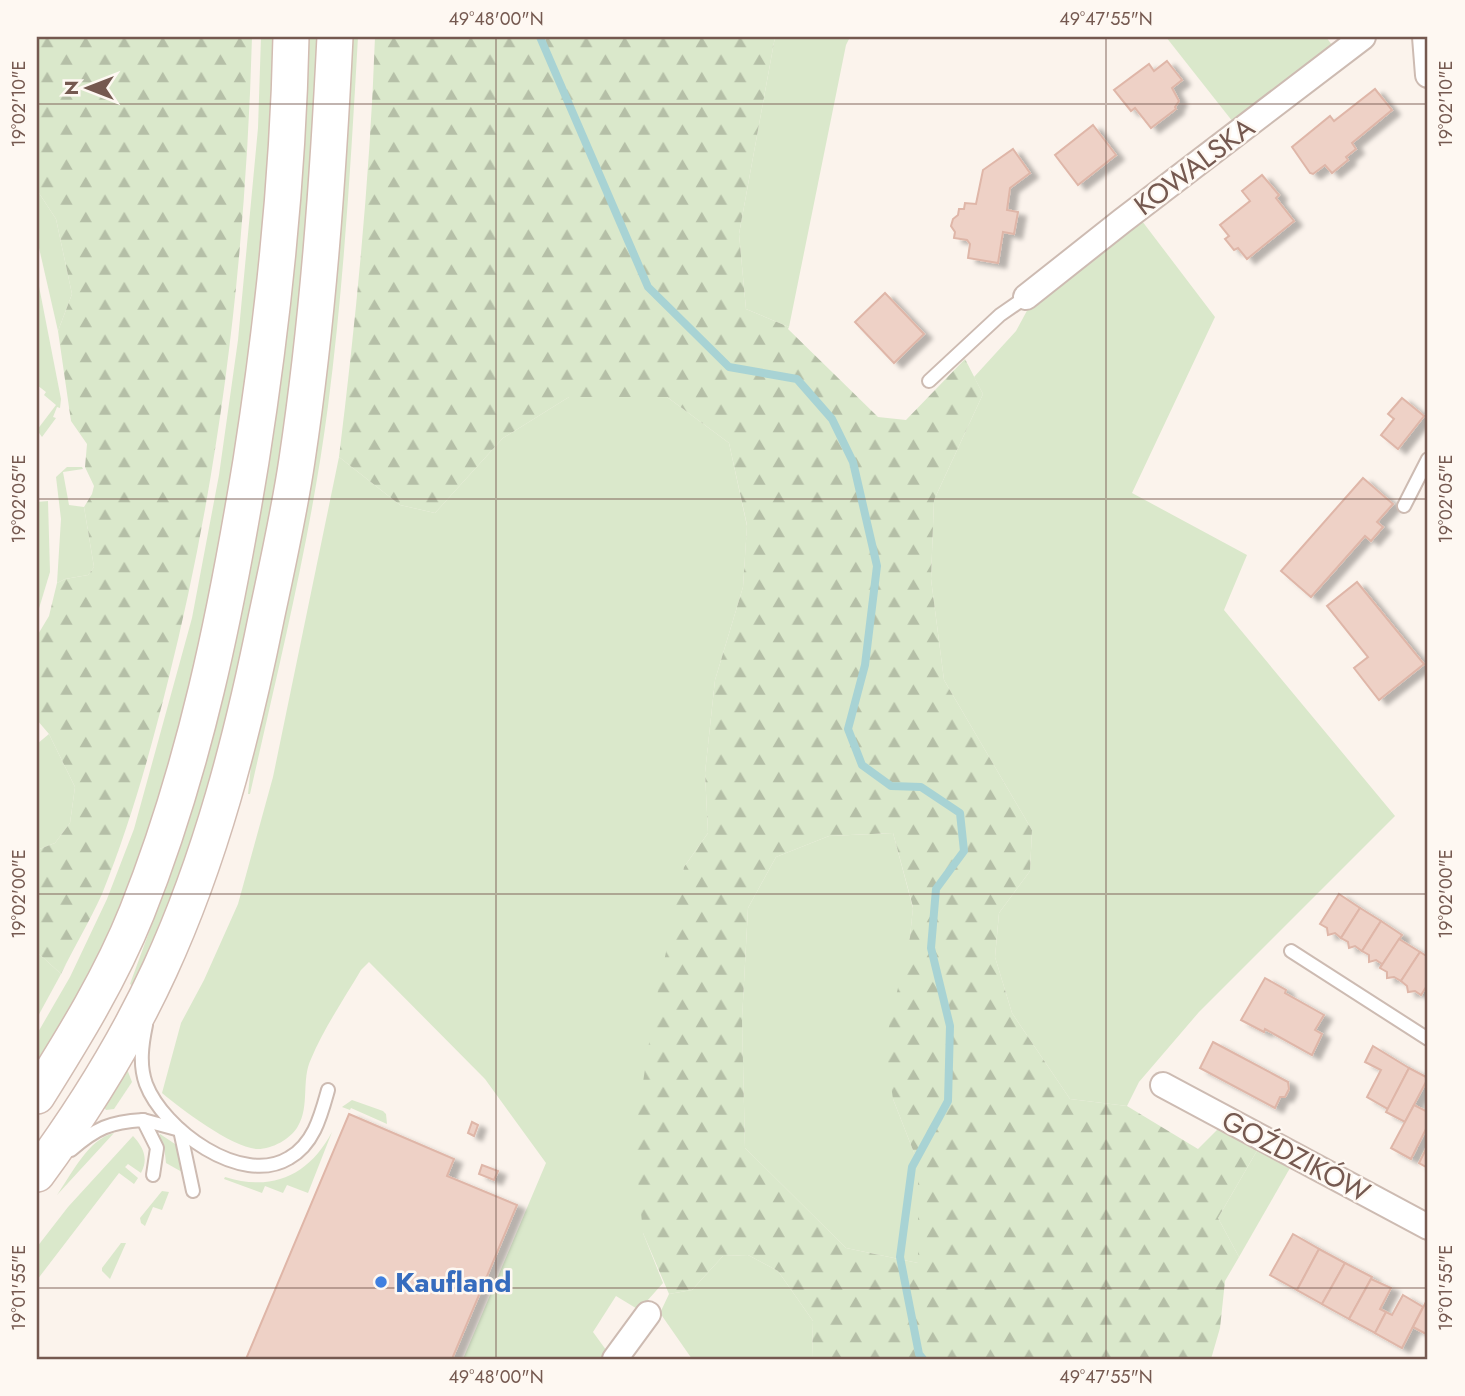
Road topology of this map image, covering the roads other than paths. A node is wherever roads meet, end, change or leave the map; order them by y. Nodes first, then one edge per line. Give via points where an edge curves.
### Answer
1 (292, 37) edge
2 (335, 37) edge
3 (1363, 37) edge
4 (1425, 37) edge
5 (1428, 75) edge
6 (1026, 297) joint
7 (929, 381) dead end
8 (1428, 459) edge
9 (1404, 506) dead end
10 (1291, 951) dead end
11 (160, 969) junction
12 (1428, 1039) edge
13 (1163, 1086) dead end
14 (328, 1090) dead end
15 (37, 1096) edge
16 (143, 1120) junction
17 (180, 1130) junction
18 (37, 1174) edge
19 (153, 1175) dead end
20 (37, 1180) edge
21 (193, 1191) dead end
22 (1428, 1227) edge
23 (648, 1314) dead end
24 (615, 1359) edge

1 - 15 main road via 286,162 266,363 237,545 197,732 136,914 90,1010
2 - 11 main road via 328,176 297,462 239,742 203,861
3 - 6 street, KOWALSKA
4 - 5 street
6 - 7 lane
8 - 9 lane
10 - 12 lane
11 - 17 lane via 142,1067 156,1103
11 - 18 main road via 96,1086
13 - 22 street, GOŹDZIKÓW
14 - 17 lane via 317,1127 305,1144 290,1158 272,1165 236,1164
16 - 17 lane
16 - 19 lane via 157,1148
16 - 20 lane via 104,1126 88,1135
17 - 21 lane
23 - 24 street

